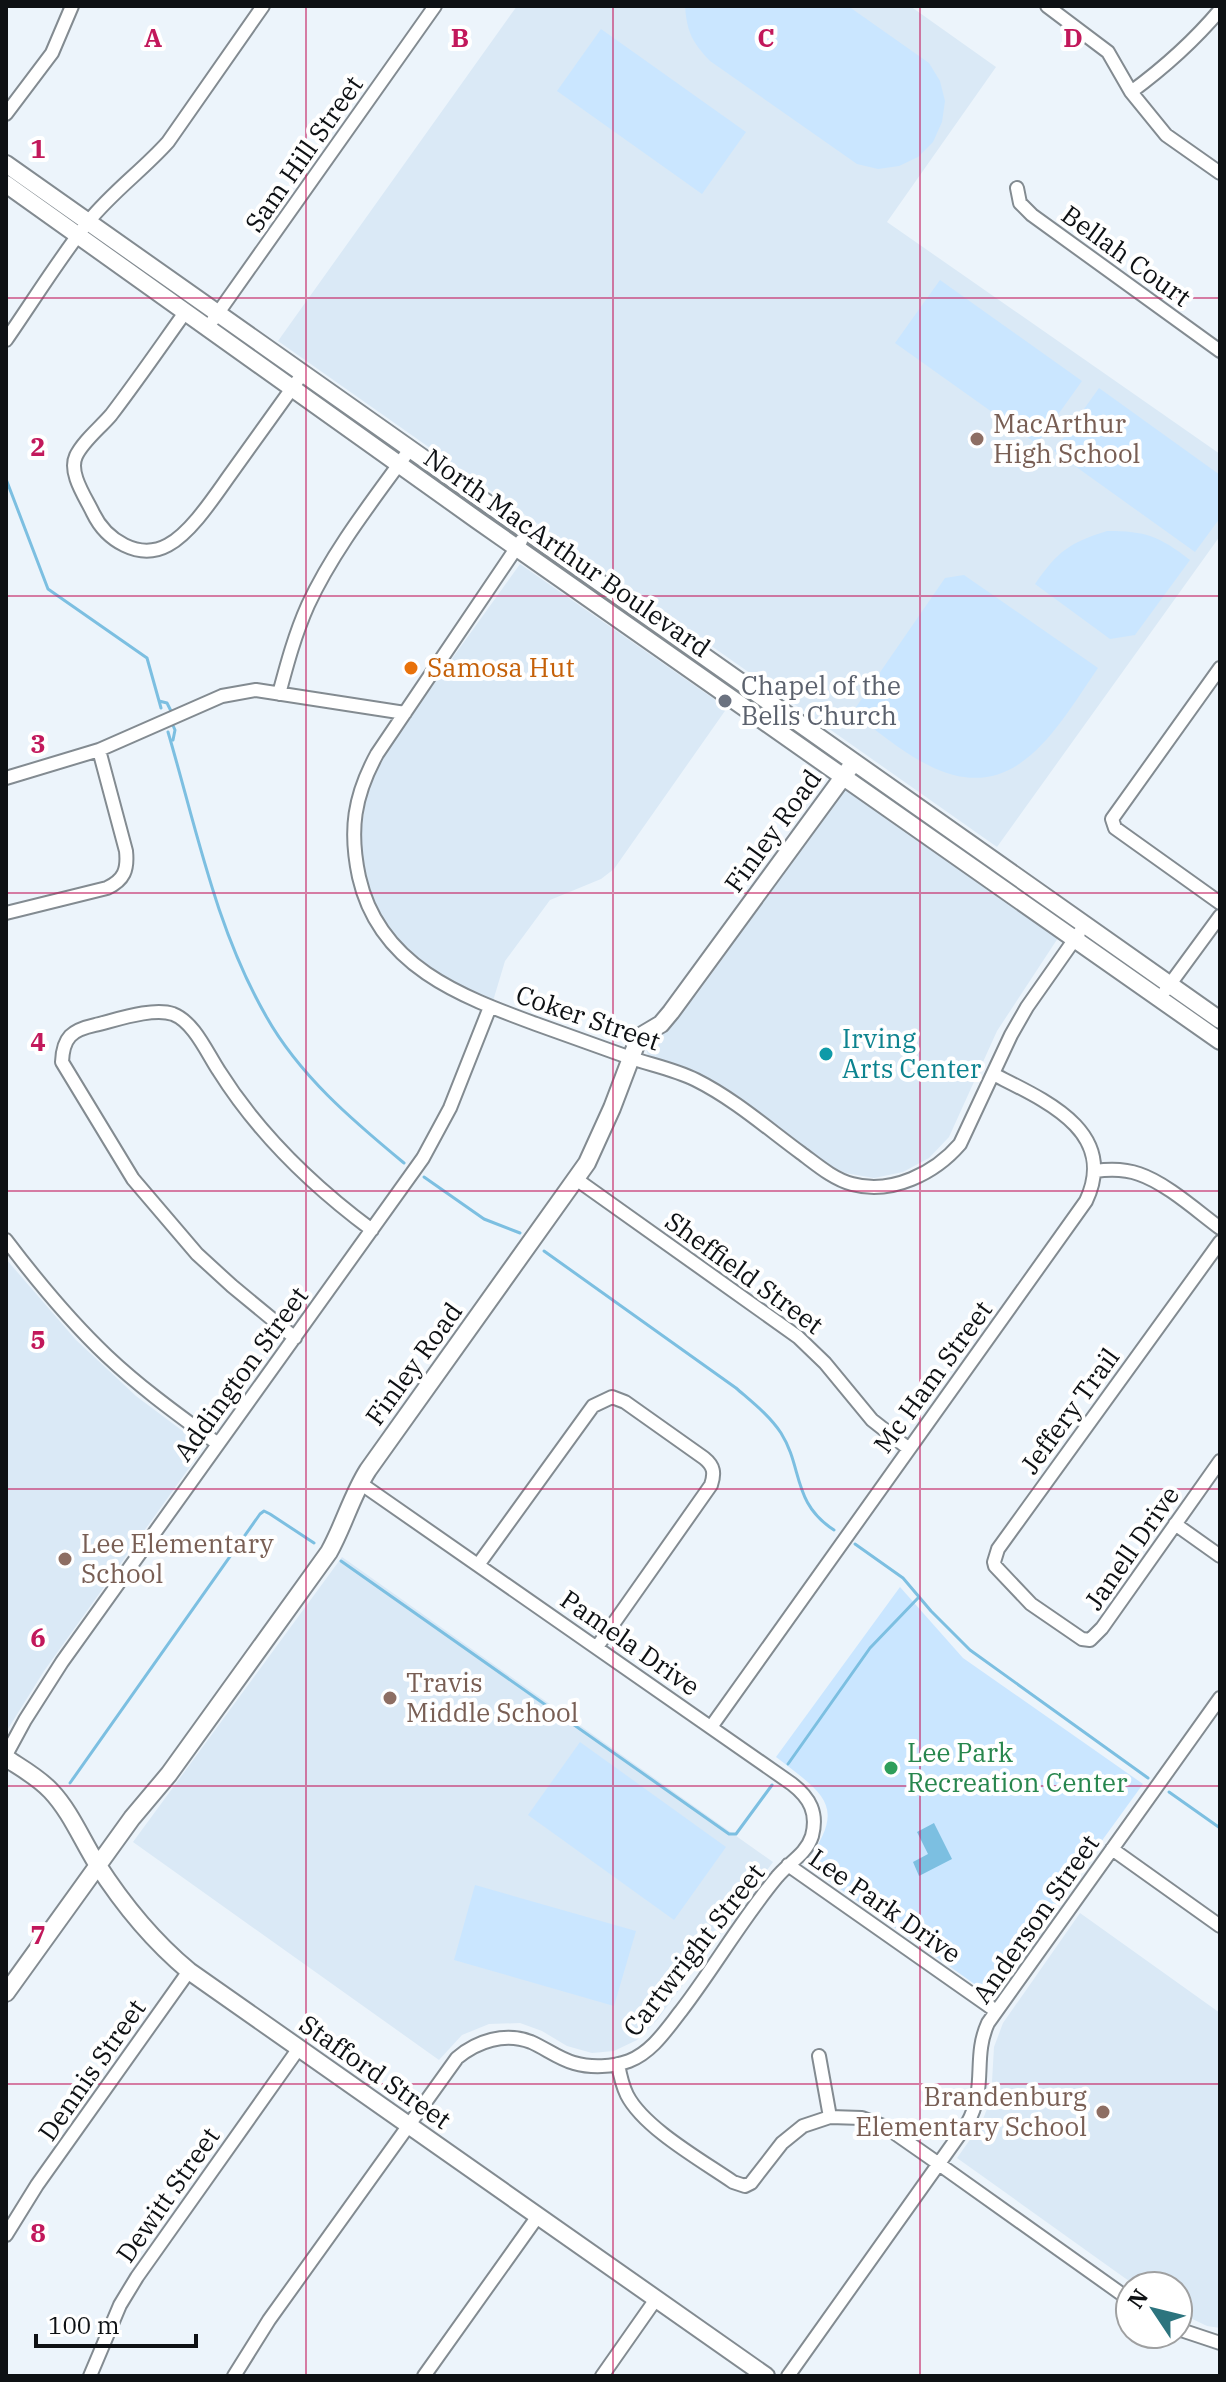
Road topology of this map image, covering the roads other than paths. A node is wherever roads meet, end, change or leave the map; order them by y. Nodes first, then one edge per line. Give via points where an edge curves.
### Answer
1 (72, 6) edge
2 (263, 6) edge
3 (435, 6) edge
4 (1048, 7) edge
5 (1220, 10) edge
6 (1131, 92) junction
7 (6, 114) edge
8 (6, 164) edge
9 (1220, 173) edge
10 (6, 184) edge
11 (1017, 188) dead end
12 (84, 229) junction
13 (186, 311) junction
14 (218, 313) junction
15 (208, 328) junction
16 (6, 340) edge
17 (1220, 351) edge
18 (303, 373) junction
19 (292, 389) junction
20 (410, 449) junction
21 (399, 464) junction
22 (528, 532) junction
23 (517, 548) junction
24 (602, 584) junction
25 (591, 600) junction
26 (676, 636) junction
27 (665, 652) junction
28 (1220, 668) edge
29 (279, 694) junction
30 (405, 713) junction
31 (798, 723) junction
32 (788, 738) junction
33 (99, 750) junction
34 (854, 762) junction
35 (843, 776) junction
36 (6, 778) edge
37 (1220, 903) edge
38 (6, 913) edge
39 (1220, 916) edge
40 (1085, 924) junction
41 (1074, 939) junction
42 (1165, 992) junction
43 (490, 1007) junction
44 (1220, 1020) edge
45 (1220, 1041) edge
46 (631, 1058) junction
47 (993, 1074) junction
48 (1095, 1171) junction
49 (576, 1179) junction
50 (1220, 1228) edge
51 (372, 1230) junction
52 (6, 1240) edge
53 (1220, 1242) edge
54 (295, 1338) junction
55 (218, 1444) junction
56 (909, 1449) junction
57 (1220, 1461) edge
58 (360, 1483) junction
59 (1175, 1524) junction
60 (1220, 1556) edge
61 (478, 1565) junction
62 (1031, 1604) joint
63 (597, 1647) junction
64 (1220, 1698) edge
65 (1207, 1716) junction
66 (1220, 1725) edge
67 (711, 1727) junction
68 (6, 1757) edge
69 (1112, 1849) junction
70 (98, 1865) junction
71 (788, 1865) junction
72 (1220, 1926) edge
73 (189, 1971) junction
74 (6, 1993) edge
75 (996, 2011) junction
76 (299, 2048) junction
77 (819, 2056) dead end
78 (618, 2064) junction
79 (830, 2117) junction
80 (409, 2125) junction
81 (939, 2164) junction
82 (538, 2216) junction
83 (6, 2235) edge
84 (1114, 2289) edge
85 (656, 2299) junction
86 (1194, 2334) edge
87 (1220, 2343) edge
88 (90, 2376) edge
89 (234, 2376) edge
90 (424, 2376) edge
91 (602, 2376) edge
92 (766, 2376) edge
93 (788, 2376) edge

1 - 7 street via 52,53
2 - 12 street via 168,142
3 - 14 street, Sam Hill Street
4 - 6 street via 1108,52
5 - 6 street via 1168,65
6 - 9 street via 1166,135
8 - 12 main road, North MacArthur Boulevard
10 - 12 main road, North MacArthur Boulevard
11 - 17 street, Bellah Court via 1020,203 1032,215
12 - 13 main road, North MacArthur Boulevard
12 - 14 main road, North MacArthur Boulevard
12 - 16 street
13 - 15 main road, North MacArthur Boulevard
13 - 19 street via 74,460 94,515 119,543 144,550 174,541 212,499
14 - 15 street, Sam Hill Street
14 - 18 main road, North MacArthur Boulevard
15 - 19 main road, North MacArthur Boulevard
18 - 19 street
18 - 20 main road, North MacArthur Boulevard
19 - 21 main road, North MacArthur Boulevard
20 - 21 street
20 - 22 main road, North MacArthur Boulevard
21 - 23 main road, North MacArthur Boulevard
21 - 29 street via 315,591
22 - 23 street, Coker Street
22 - 24 main road, North MacArthur Boulevard
23 - 25 main road, North MacArthur Boulevard
23 - 30 street, Coker Street
24 - 25 main road
24 - 26 main road, North MacArthur Boulevard
25 - 27 main road, North MacArthur Boulevard
26 - 27 main road
26 - 31 main road, North MacArthur Boulevard
27 - 32 main road, North MacArthur Boulevard
28 - 37 street via 1112,819 1115,828
29 - 30 street
29 - 33 street via 256,690 222,696
30 - 43 street, Coker Street via 377,754 358,796 354,851 362,888 374,916 402,955 448,988
31 - 32 main road
31 - 34 main road, North MacArthur Boulevard
32 - 35 main road, North MacArthur Boulevard
33 - 36 street
33 - 38 street via 127,869 107,888
34 - 35 main road, Finley Road
34 - 40 main road, North MacArthur Boulevard
35 - 41 main road, North MacArthur Boulevard
35 - 46 main road, Finley Road via 671,1012 639,1037
39 - 42 street
40 - 41 street, Coker Street
40 - 42 main road, North MacArthur Boulevard
41 - 42 main road, North MacArthur Boulevard
41 - 47 street, Coker Street via 1027,1007
42 - 44 main road, North MacArthur Boulevard
42 - 45 main road, North MacArthur Boulevard
43 - 46 street, Coker Street
43 - 51 street, Addington Street via 434,1140
46 - 47 street, Coker Street via 676,1071 720,1093 826,1172 852,1184 873,1186 903,1183 948,1158
46 - 49 main road, Finley Road via 596,1146
47 - 48 street via 1038,1097 1083,1132
48 - 50 street via 1141,1174
48 - 56 street, Mc Ham Street via 1086,1201
49 - 56 street, Sheffield Street via 798,1337 872,1420
49 - 58 main road, Finley Road
51 - 54 street, Addington Street
51 - 54 street via 335,1202 260,1125 185,1021 155,1012 78,1029 66,1041 62,1062 133,1179 197,1254
52 - 55 street via 108,1356
53 - 62 street, Jeffery Trail via 998,1549 995,1566
54 - 55 street, Addington Street
55 - 68 street, Addington Street via 62,1662
56 - 67 street, Mc Ham Street
57 - 59 street, Janell Drive
58 - 61 street, Pamela Drive
58 - 70 main road, Finley Road via 329,1552
59 - 60 street
59 - 62 street, Janell Drive via 1096,1637 1082,1639
61 - 63 street, Pamela Drive
61 - 63 street via 593,1406 612,1397 625,1402 712,1464 714,1475
63 - 67 street, Pamela Drive
64 - 65 street, Anderson Street
65 - 66 street
65 - 69 street, Anderson Street
67 - 71 street, Pamela Drive via 811,1803 811,1840
68 - 70 main road, Stafford Street via 52,1792
69 - 72 street
69 - 75 street, Anderson Street
70 - 73 main road, Stafford Street via 146,1928
70 - 74 main road, Finley Road
71 - 75 street, Lee Park Drive
71 - 78 street, Cartwright Street via 659,2039 639,2056
73 - 76 main road, Stafford Street
73 - 83 street, Dennis Street
75 - 81 street, Anderson Street via 981,2043 973,2113
76 - 80 main road, Stafford Street
76 - 88 street, Dewitt Street via 137,2277
77 - 79 street
78 - 79 street via 627,2096 643,2117 741,2185 751,2183 790,2135
78 - 80 street, Cartwright Street via 574,2063 531,2042 491,2039 457,2058
79 - 81 street via 862,2118 886,2127
80 - 82 main road, Stafford Street
80 - 89 street, Cartwright Street
81 - 84 street
81 - 93 street, Anderson Street
82 - 85 main road, Stafford Street
82 - 90 street
85 - 91 street
85 - 92 main road, Stafford Street
86 - 87 street

